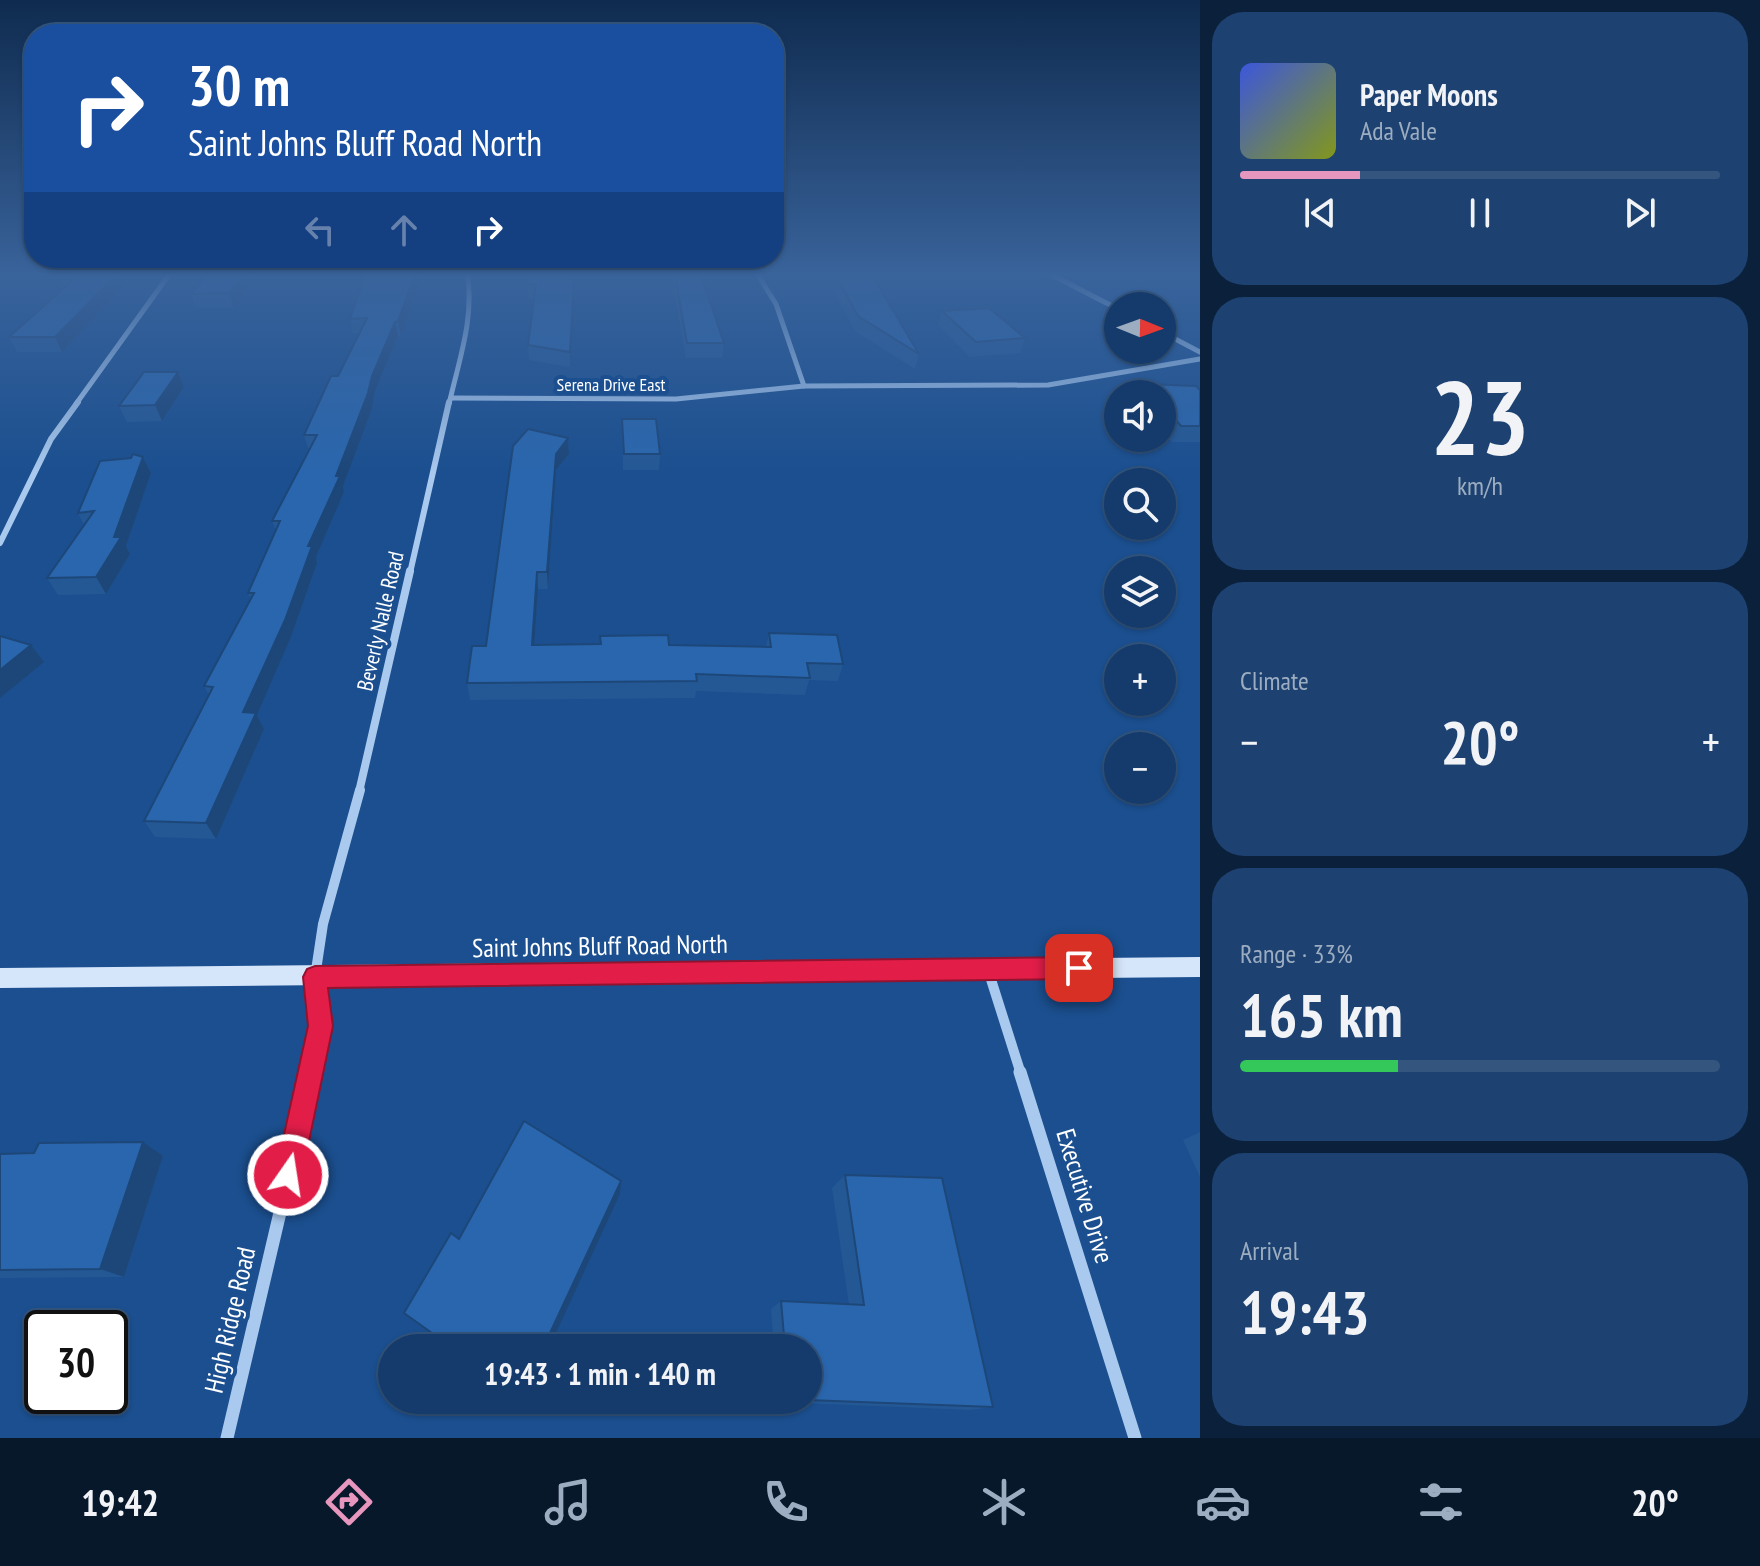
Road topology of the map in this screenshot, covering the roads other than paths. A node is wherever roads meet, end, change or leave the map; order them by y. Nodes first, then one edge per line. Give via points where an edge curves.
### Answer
1 (123, 339) edge
2 (464, 339) edge
3 (788, 339) edge
4 (1176, 339) edge
5 (1200, 352) edge
6 (1200, 359) edge
7 (804, 386) junction
8 (451, 398) junction
9 (0, 543) edge
10 (1200, 967) edge
11 (988, 969) junction
12 (315, 977) junction
13 (0, 978) edge
14 (227, 1438) edge
15 (1135, 1438) edge

1 - 9 street via 51,439
2 - 8 street, Beverly Nalle Road
3 - 7 street
4 - 5 street
6 - 7 street, Serena Drive East via 1048,385
7 - 8 street, Serena Drive East via 676,399
8 - 12 street, Beverly Nalle Road via 350,831 323,924
10 - 11 main road, Saint Johns Bluff Road North
11 - 12 main road, Saint Johns Bluff Road North
11 - 15 street, Executive Drive
12 - 13 main road, Saint Johns Bluff Road North
12 - 14 street, High Ridge Road via 321,1026 316,1058

